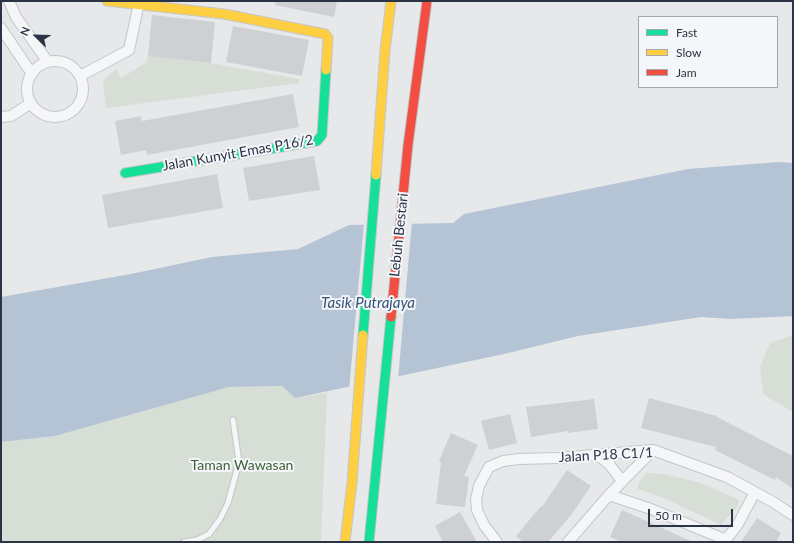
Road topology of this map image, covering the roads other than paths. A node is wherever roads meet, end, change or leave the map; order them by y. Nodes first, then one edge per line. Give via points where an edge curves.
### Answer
1 (9, 1) edge
2 (107, 1) edge
3 (386, 1) edge
4 (391, 1) edge
5 (427, 1) edge
6 (436, 1) edge
7 (138, 3) junction
8 (1, 28) edge
9 (422, 34) junction
10 (385, 51) junction
11 (48, 62) junction
12 (32, 74) junction
13 (80, 76) junction
14 (31, 103) junction
15 (1, 117) edge
16 (126, 173) dead end
17 (233, 420) dead end
18 (653, 450) junction
19 (596, 454) junction
20 (622, 481) junction
21 (755, 492) junction
22 (608, 495) junction
23 (793, 515) edge
24 (184, 542) edge
25 (345, 542) edge
26 (369, 542) edge
27 (497, 542) edge
28 (568, 542) edge

1 - 11 street via 16,17
2 - 7 main road, Jalan Kunyit Emas P16/2
3 - 10 main road
4 - 10 main road, Lebuh Bestari
5 - 9 main road, Lebuh Bestari
6 - 9 main road
7 - 13 street via 129,50
7 - 16 main road, Jalan Kunyit Emas P16/2 via 224,14 324,34 328,38 322,135 317,141
8 - 12 street
9 - 26 main road, Lebuh Bestari via 408,145
10 - 25 main road, Lebuh Bestari via 352,482
11 - 12 street via 36,68
11 - 13 street via 67,63
12 - 14 street via 27,88
13 - 14 street via 83,85 80,99 73,110 64,115 46,115
14 - 15 street via 10,116
17 - 24 lane via 239,462 228,503 209,534 197,540
18 - 19 street, Jalan P18 C1/1
18 - 20 street
18 - 21 street, Jalan P18 C1/1 via 727,477
19 - 20 street via 610,464
19 - 27 street, Jalan P18 C1/1 via 519,459 503,461 489,467 479,486 477,510 484,525
20 - 22 street
21 - 22 street via 738,524 724,539 651,509
21 - 23 street, Jalan P18 C1/1
22 - 28 street

